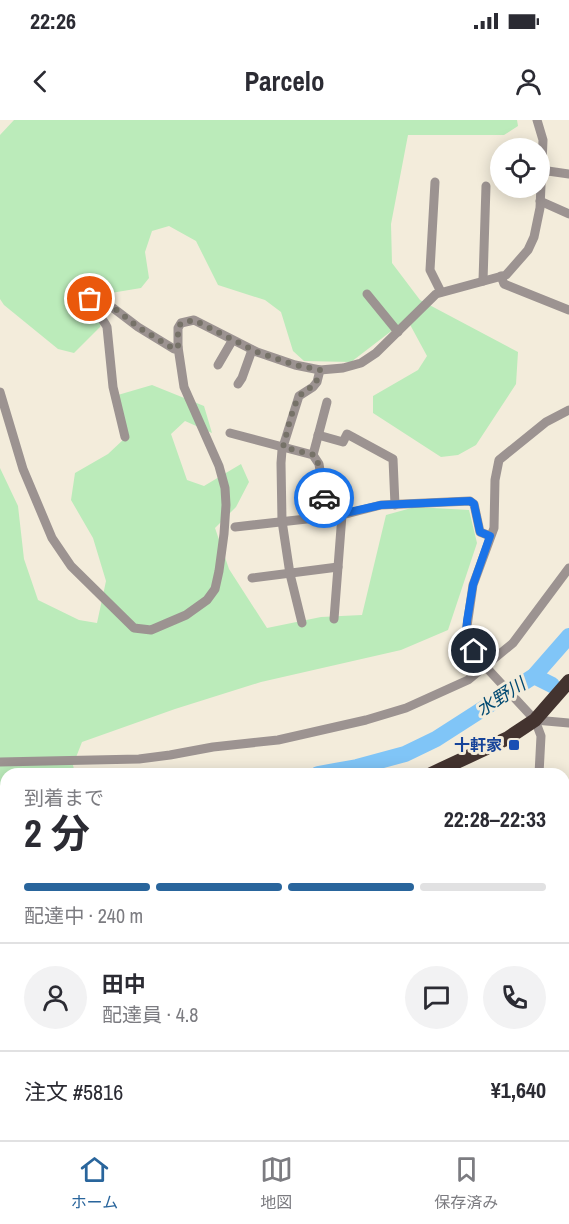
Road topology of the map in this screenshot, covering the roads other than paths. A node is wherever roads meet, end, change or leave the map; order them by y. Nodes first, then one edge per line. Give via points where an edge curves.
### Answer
1 (537, 120) edge
2 (542, 138) edge
3 (550, 171) edge
4 (569, 174) edge
5 (435, 182) dead end
6 (486, 186) dead end
7 (540, 198) edge
8 (540, 201) junction
9 (569, 214) edge
10 (501, 276) junction
11 (483, 281) junction
12 (441, 292) junction
13 (367, 294) dead end
14 (569, 310) edge
15 (398, 332) junction
16 (232, 340) junction
17 (178, 347) junction
18 (252, 350) junction
19 (218, 365) dead end
20 (320, 370) junction
21 (238, 384) dead end
22 (0, 392) edge
23 (327, 402) dead end
24 (569, 410) edge
25 (230, 433) dead end
26 (318, 435) junction
27 (125, 437) dead end
28 (283, 447) junction
29 (314, 455) junction
30 (395, 504) junction
31 (342, 515) junction
32 (327, 517) junction
33 (282, 521) junction
34 (235, 527) dead end
35 (490, 536) junction
36 (338, 567) junction
37 (569, 568) edge
38 (290, 573) junction
39 (252, 578) dead end
40 (334, 619) dead end
41 (302, 623) dead end
42 (485, 666) junction
43 (569, 681) edge
44 (532, 716) junction
45 (569, 723) edge
46 (0, 762) edge
47 (444, 768) edge
48 (539, 768) edge

1 - 2 street
3 - 4 street
5 - 12 street via 430,270
6 - 11 street
7 - 8 street
8 - 9 street
8 - 10 street via 528,250
10 - 11 street
10 - 14 street via 504,284
11 - 12 street
12 - 15 street
13 - 15 street
15 - 20 street via 362,363
16 - 17 street via 194,320 181,323 178,328
16 - 18 street
16 - 19 street
17 - 22 street via 184,387 225,488 224,534 215,589 207,600 186,615 151,630 134,628 71,566 52,538 23,469
17 - 27 street via 174,349 138,327 100,297 90,299 107,327 113,387
18 - 20 street
18 - 21 street
20 - 28 street via 313,387 299,396
23 - 26 street
24 - 35 street via 546,422 499,460 495,528
25 - 28 street
26 - 29 street
26 - 30 street via 343,442 347,434 393,459
28 - 29 street
28 - 33 street
29 - 32 street via 320,464
30 - 31 street
30 - 35 street via 470,501 480,532
31 - 32 street
31 - 36 street
32 - 33 street
33 - 34 street
33 - 38 street
35 - 42 street via 473,585 466,633
36 - 38 street
36 - 40 street
37 - 42 street via 513,643
38 - 39 street
38 - 41 street
42 - 44 street
42 - 46 street via 468,680 413,706 278,740 139,759
43 - 44 highway
44 - 45 street
44 - 47 highway via 508,738
44 - 48 street via 541,736

